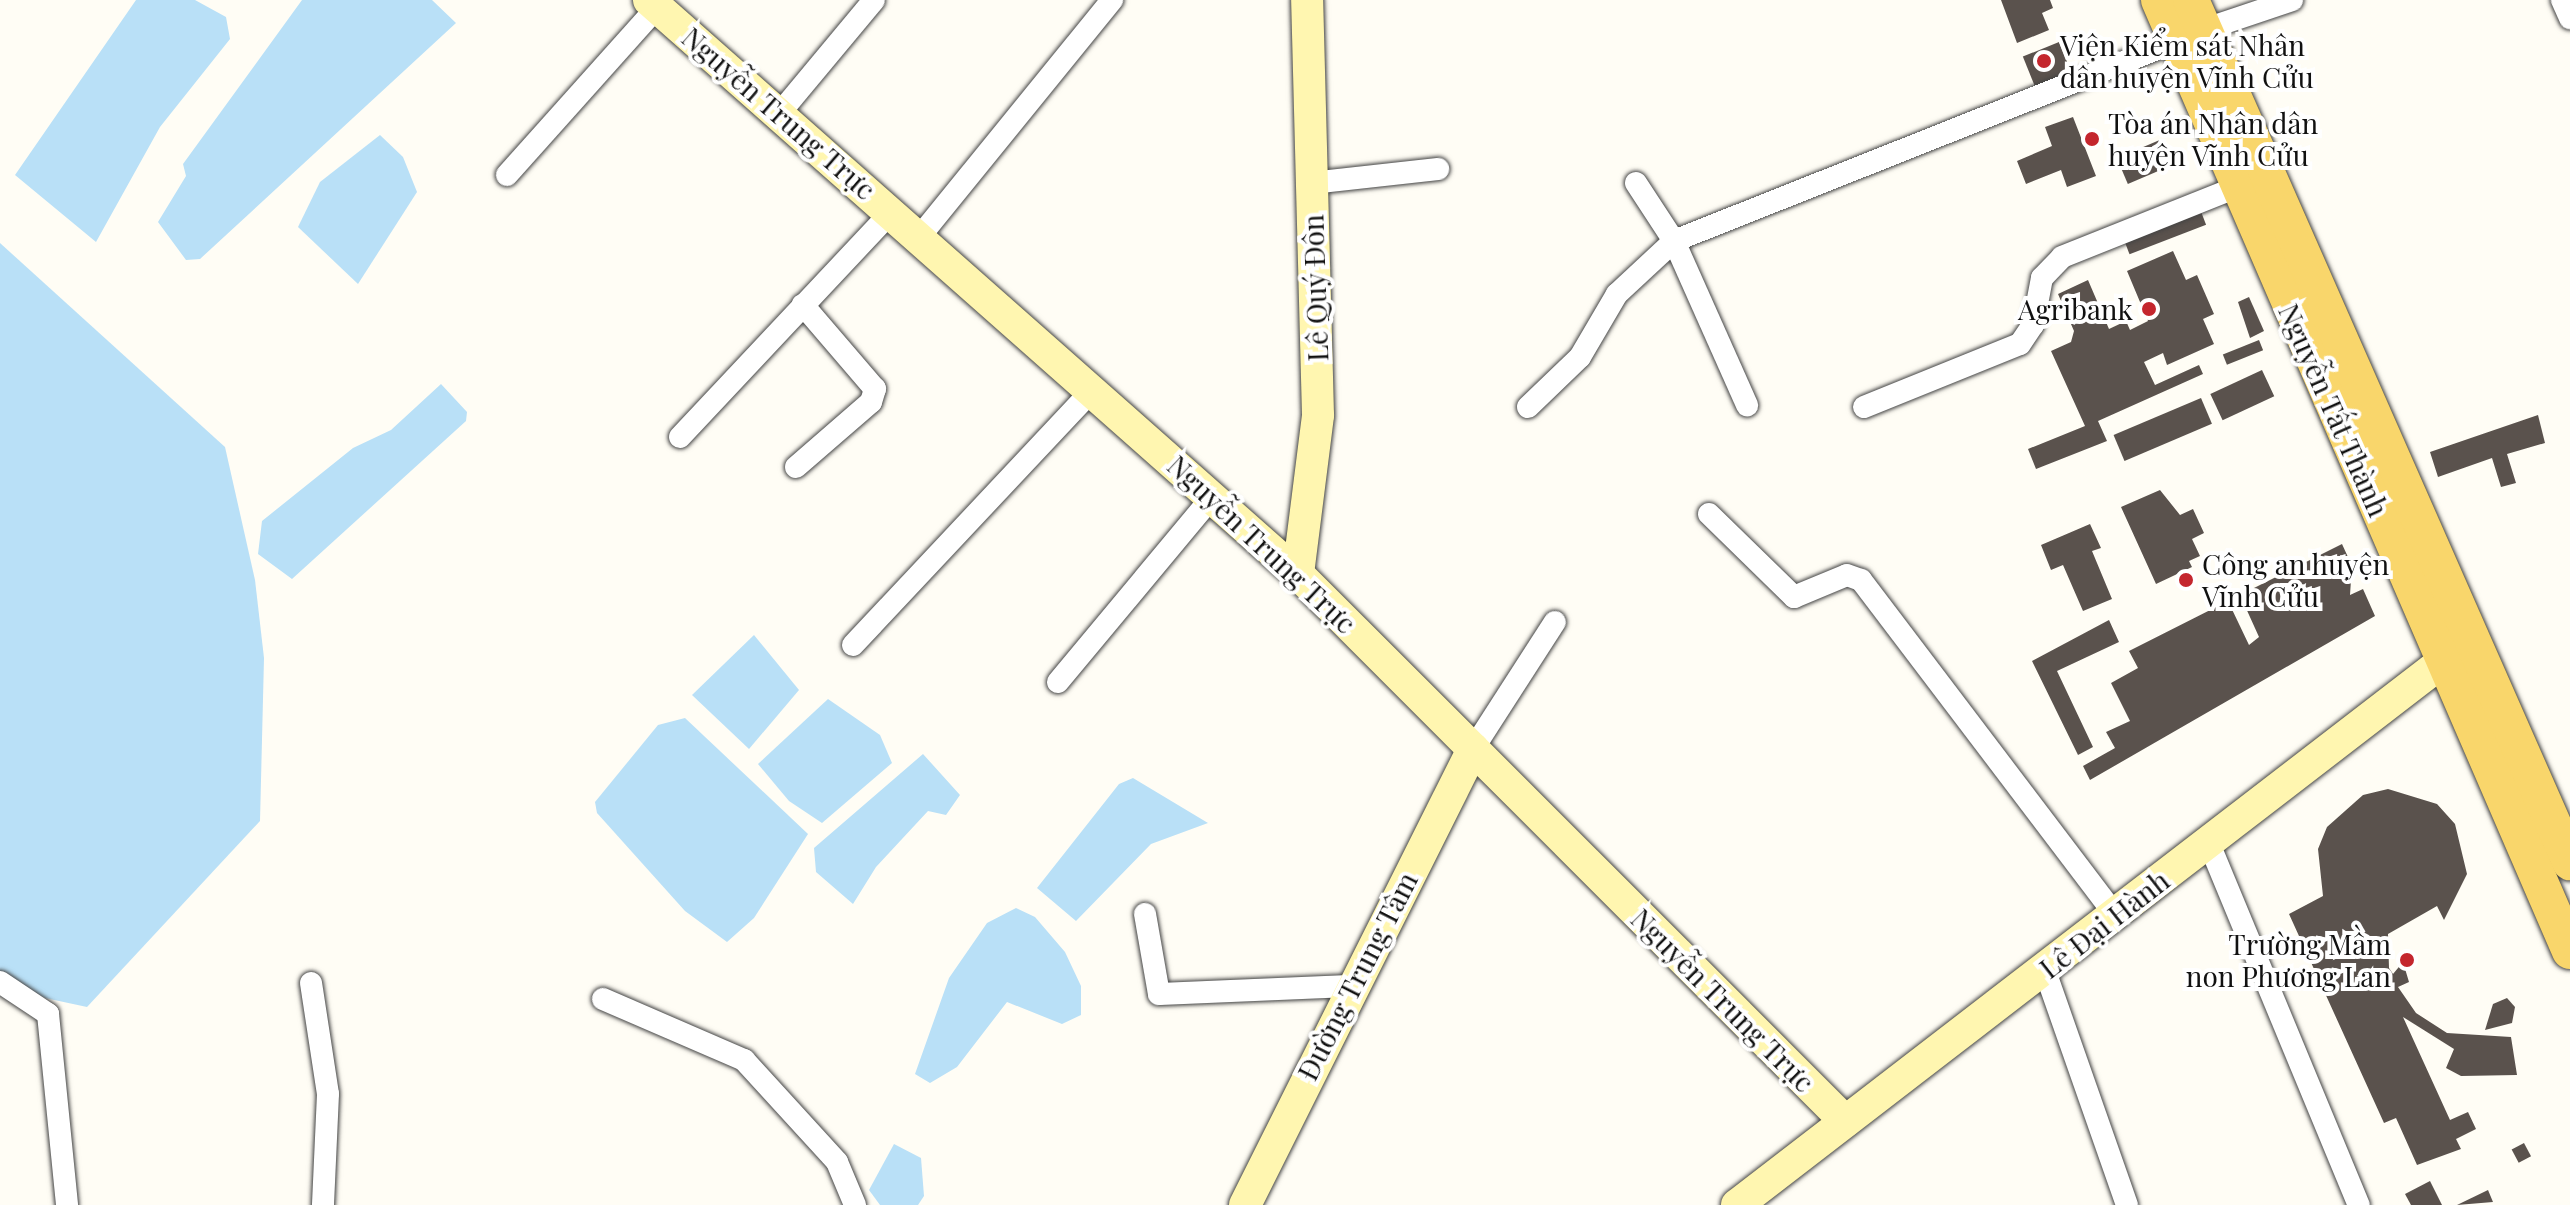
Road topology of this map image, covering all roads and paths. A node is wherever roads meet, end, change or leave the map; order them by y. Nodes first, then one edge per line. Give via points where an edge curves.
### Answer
1 (874, 0) edge
2 (1112, 0) edge
3 (1307, 0) edge
4 (2159, 0) edge
5 (2292, 0) edge
6 (2562, 0) edge
7 (653, 4) edge
8 (2570, 18) edge
9 (2190, 24) edge
10 (779, 114) junction
11 (1438, 169) dead end
12 (507, 175) dead end
13 (1311, 183) junction
14 (1636, 183) dead end
15 (2237, 187) junction
16 (892, 211) junction
17 (921, 235) junction
18 (1674, 241) junction
19 (803, 305) junction
20 (2340, 381) junction
21 (1093, 389) junction
22 (1747, 405) dead end
23 (1528, 407) dead end
24 (1864, 407) dead end
25 (680, 437) dead end
26 (796, 467) dead end
27 (1213, 496) junction
28 (1709, 514) dead end
29 (1298, 574) junction
30 (1555, 622) dead end
31 (853, 645) dead end
32 (2456, 650) junction
33 (1058, 682) dead end
34 (1473, 749) junction
35 (2208, 841) junction
36 (2570, 862) edge
37 (1145, 914) dead end
38 (2115, 915) junction
39 (2570, 951) edge
40 (2045, 971) junction
41 (0, 982) edge
42 (311, 983) dead end
43 (1350, 986) junction
44 (603, 999) dead end
45 (1845, 1121) junction
46 (67, 1205) edge
47 (323, 1205) edge
48 (855, 1205) edge
49 (1245, 1205) edge
50 (1737, 1205) edge
51 (2127, 1205) edge
52 (2359, 1205) edge

1 - 10 street
2 - 17 street
3 - 13 street, Lê Quý Đôn
4 - 9 main road, Nguyễn Tất Thành
5 - 9 street
6 - 8 street
7 - 10 street, Nguyễn Trung Trực
7 - 12 street
9 - 15 main road, Nguyễn Tất Thành
9 - 18 street
9 - 20 main road, Nguyễn Tất Thành
10 - 16 street, Nguyễn Trung Trực
11 - 13 street
13 - 29 street, Lê Quý Đôn via 1318,415
14 - 18 street
15 - 20 main road, Nguyễn Tất Thành
15 - 24 street via 2062,257 2042,278 2033,325 2020,344
16 - 17 street, Nguyễn Trung Trực
16 - 19 street
17 - 21 street, Nguyễn Trung Trực
18 - 22 street
18 - 23 street via 1617,294 1580,357
19 - 25 street
19 - 26 street via 875,389 871,402
20 - 32 main road, Nguyễn Tất Thành
21 - 27 street, Nguyễn Trung Trực
21 - 31 street
27 - 29 street, Nguyễn Trung Trực
27 - 33 street
28 - 38 street via 1794,597 1847,575 1861,580
29 - 34 street, Nguyễn Trung Trực
30 - 34 street
32 - 35 street, Lê Đại Hành
32 - 36 main road, Nguyễn Tất Thành
32 - 39 main road, Nguyễn Tất Thành
34 - 43 street, Đường Trung Tâm
34 - 45 street, Nguyễn Trung Trực
35 - 38 street, Lê Đại Hành
35 - 52 street
37 - 43 street via 1159,994
38 - 40 street, Lê Đại Hành
40 - 45 street, Lê Đại Hành
40 - 51 street
41 - 46 street via 48,1014
42 - 47 street via 328,1094
43 - 49 street, Đường Trung Tâm
44 - 48 street via 722,1049 763,1076 837,1162
45 - 50 street, Lê Đại Hành

